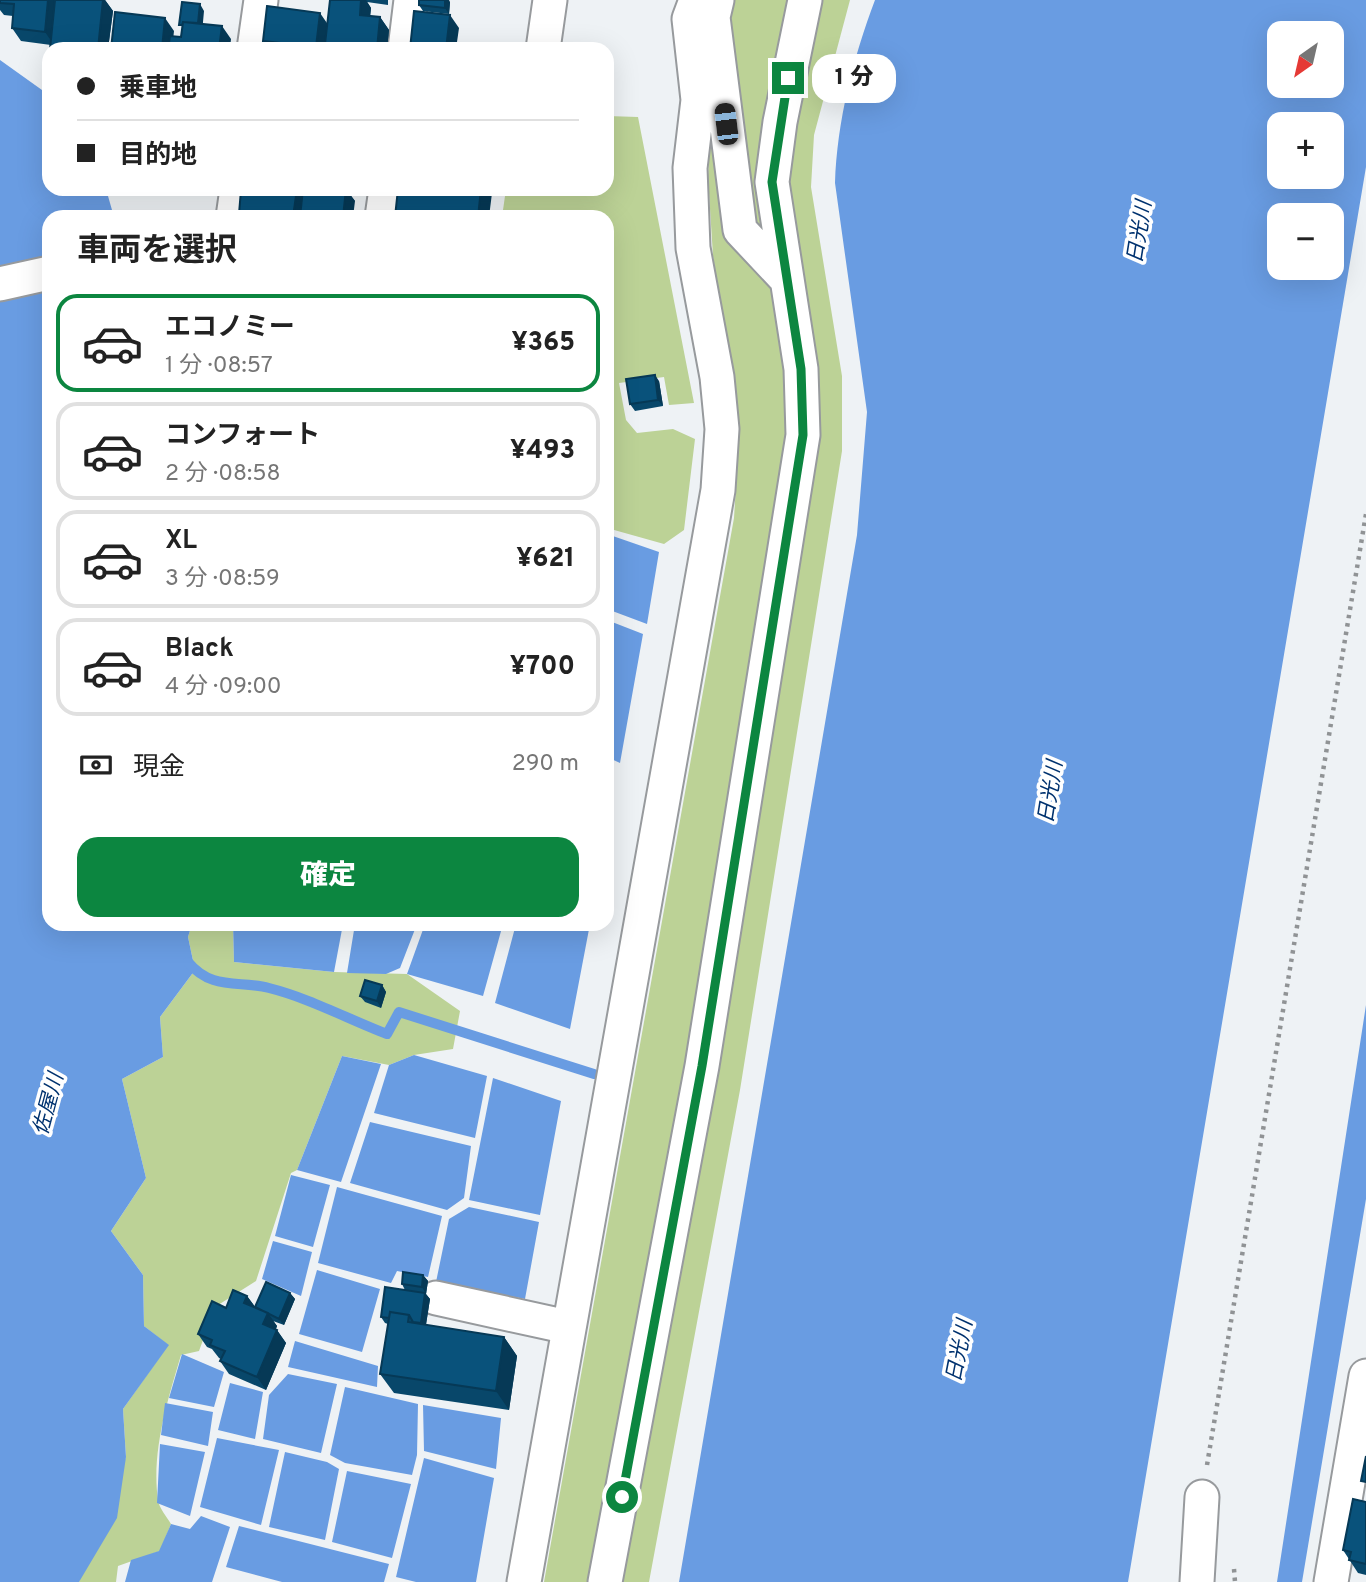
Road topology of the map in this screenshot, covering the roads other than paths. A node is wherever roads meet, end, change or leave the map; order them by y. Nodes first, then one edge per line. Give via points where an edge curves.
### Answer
1 (411, 0) edge
2 (550, 0) edge
3 (696, 0) edge
4 (717, 0) edge
5 (805, 0) edge
6 (257, 1) edge
7 (254, 42) edge
8 (406, 42) edge
9 (544, 42) edge
10 (42, 275) edge
11 (786, 279) junction
12 (0, 284) edge
13 (436, 1298) dead end
14 (568, 1327) junction
15 (1364, 1397) edge
16 (1202, 1497) road end
17 (524, 1582) edge
18 (605, 1582) edge
19 (1197, 1582) edge
20 (1331, 1582) edge

1 - 8 street
2 - 9 street
3 - 14 street via 689,19 698,100 690,168 693,248 718,390 722,429 718,490
4 - 11 street via 713,17 740,230
5 - 11 street via 772,182
6 - 7 street
10 - 12 street
11 - 18 street via 801,369 803,435 702,1066
13 - 14 street
14 - 17 street
15 - 20 street
16 - 19 street

